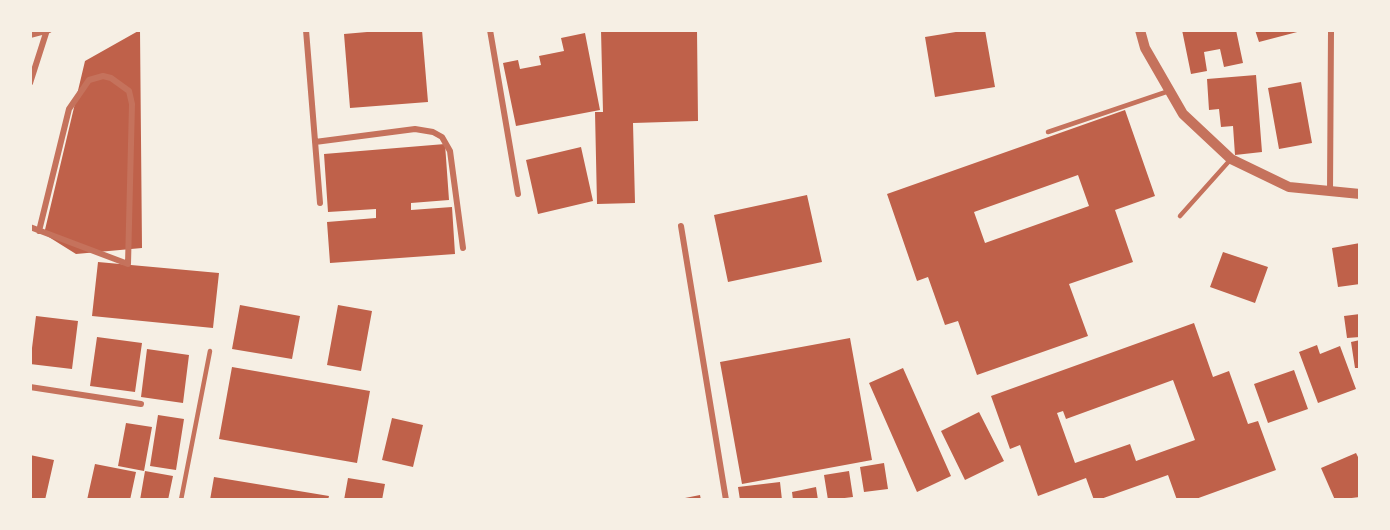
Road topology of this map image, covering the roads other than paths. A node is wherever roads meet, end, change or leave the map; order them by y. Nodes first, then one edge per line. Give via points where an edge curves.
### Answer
1 (48, 30) edge
2 (306, 30) edge
3 (490, 30) edge
4 (1140, 30) edge
5 (1331, 30) edge
6 (30, 35) edge
7 (30, 83) edge
8 (1169, 92) junction
9 (1048, 132) dead end
10 (315, 142) junction
11 (1232, 159) junction
12 (1330, 191) junction
13 (518, 194) dead end
14 (1360, 194) edge
15 (320, 202) dead end
16 (1180, 216) dead end
17 (681, 226) dead end
18 (30, 227) edge
19 (39, 231) junction
20 (463, 248) dead end
21 (210, 351) dead end
22 (30, 387) edge
23 (141, 404) dead end
24 (181, 500) edge
25 (726, 500) edge

1 - 6 street
1 - 7 street
2 - 10 street
3 - 13 street
4 - 8 street via 1145,48
5 - 12 street
8 - 9 lane
8 - 11 street via 1183,114
10 - 15 street
10 - 20 street via 415,129 442,137 450,151
11 - 12 street via 1289,187
11 - 16 lane
12 - 14 street
17 - 25 street
18 - 19 street
19 - 19 street via 128,264 132,104 129,91 111,78 89,80 69,109
21 - 24 lane
22 - 23 street

